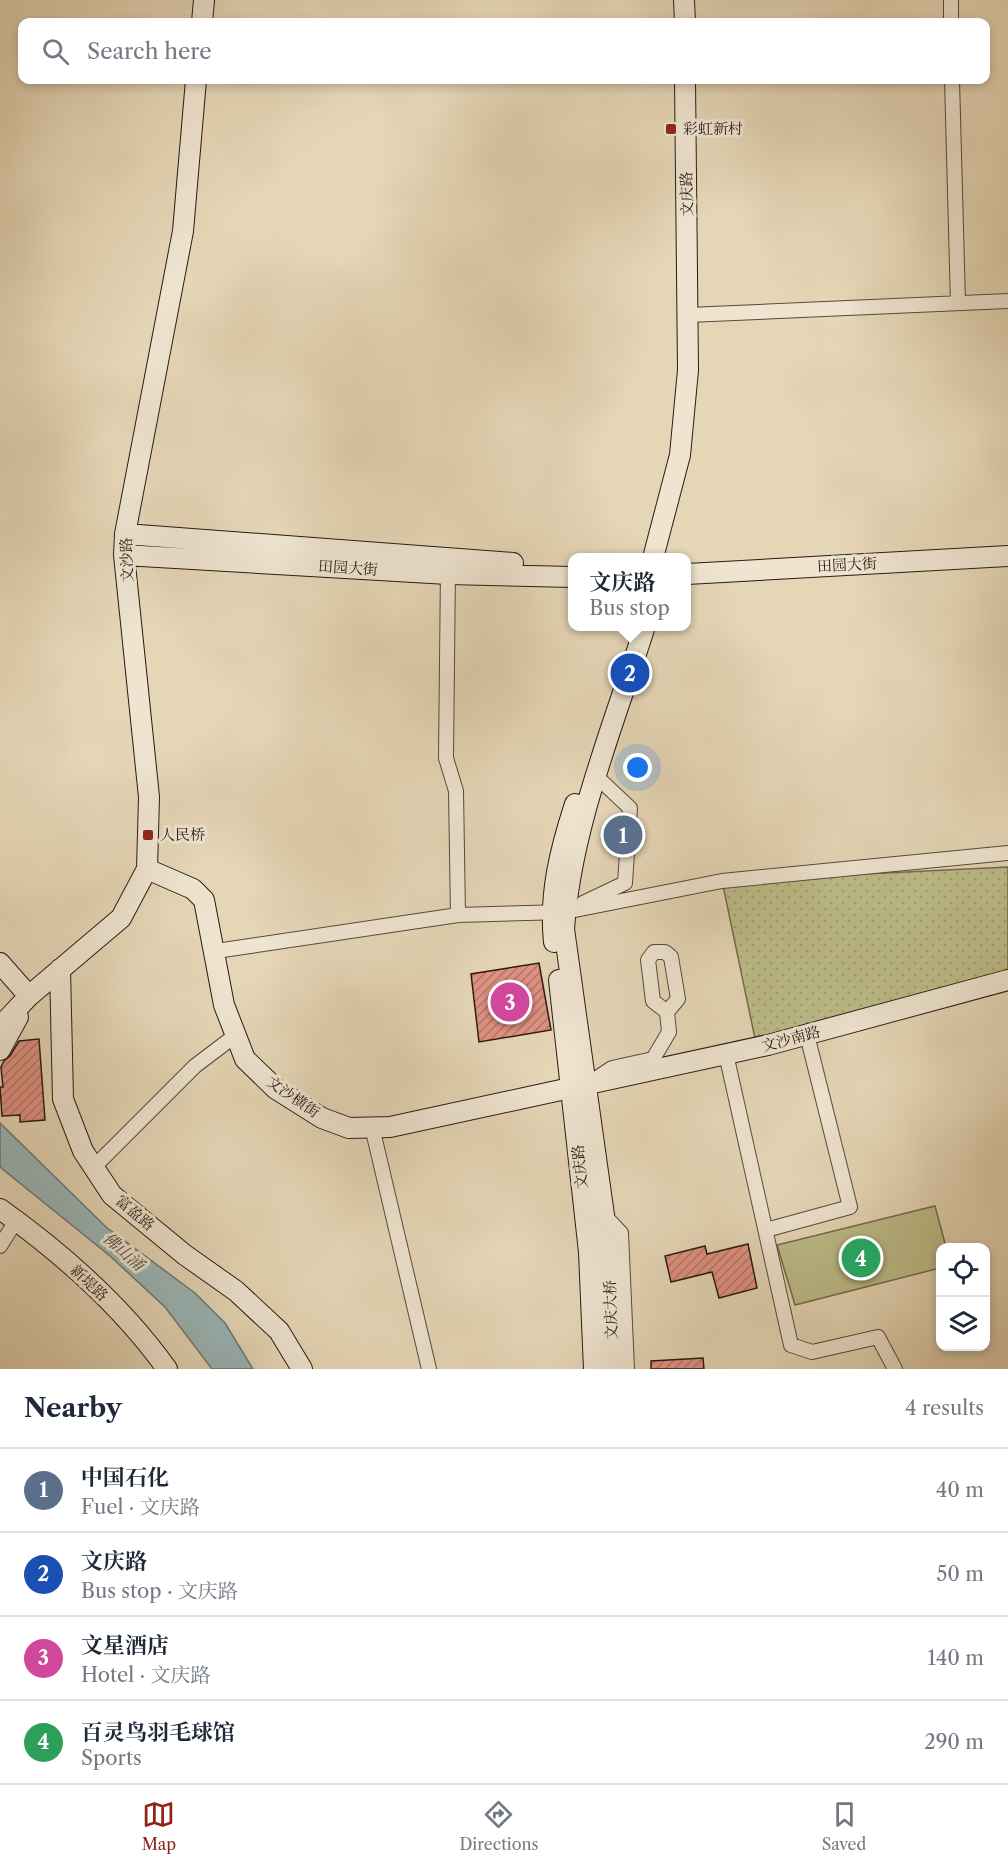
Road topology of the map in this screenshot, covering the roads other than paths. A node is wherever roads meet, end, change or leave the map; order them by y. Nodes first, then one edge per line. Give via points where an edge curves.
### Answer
1 (204, 0) edge
2 (684, 0) edge
3 (697, 0) edge
4 (951, 0) edge
5 (202, 18) edge
6 (685, 18) edge
7 (697, 18) edge
8 (951, 18) edge
9 (196, 84) edge
10 (685, 84) edge
11 (697, 84) edge
12 (952, 84) edge
13 (1008, 301) edge
14 (958, 303) junction
15 (693, 315) junction
16 (125, 534) junction
17 (654, 553) edge
18 (668, 553) edge
19 (124, 555) junction
20 (1008, 556) edge
21 (448, 566) junction
22 (568, 568) edge
23 (691, 574) edge
24 (568, 577) edge
25 (631, 631) edge
26 (644, 631) edge
27 (597, 777) junction
28 (1008, 853) edge
29 (147, 869) junction
30 (558, 912) junction
31 (458, 915) junction
32 (216, 951) junction
33 (0, 963) edge
34 (60, 969) junction
35 (1008, 980) edge
36 (29, 996) junction
37 (667, 1012) dead end
38 (0, 1027) edge
39 (236, 1035) junction
40 (807, 1035) junction
41 (0, 1050) edge
42 (726, 1054) junction
43 (579, 1086) junction
44 (372, 1127) junction
45 (94, 1167) junction
46 (0, 1209) edge
47 (604, 1215) junction
48 (16, 1221) junction
49 (766, 1230) junction
50 (0, 1246) edge
51 (599, 1251) junction
52 (167, 1369) edge
53 (302, 1369) edge
54 (429, 1369) edge
55 (594, 1369) edge
56 (614, 1369) edge
57 (627, 1369) edge
58 (895, 1369) edge

1 - 5 street
2 - 6 street
3 - 7 street
4 - 8 street
9 - 16 street, 文沙路 via 183,231
10 - 15 street, 文庆路
11 - 15 street, 文庆路
12 - 14 street
13 - 14 street
14 - 15 street
15 - 17 street, 文庆路 via 680,455
15 - 18 street, 文庆路 via 694,453
16 - 19 street, 文沙路
16 - 21 street, 田园大街
19 - 21 street, 田园大街
19 - 29 street, 文沙路 via 149,797
20 - 23 street, 田园大街
21 - 22 street, 田园大街
21 - 24 street, 田园大街
21 - 31 street via 447,758 456,791
25 - 30 street, 文庆路 via 561,845
26 - 27 street, 文庆路
27 - 30 street, 文庆路
27 - 30 street via 630,808 625,883
28 - 30 street via 722,881
29 - 32 street, 文沙横街 via 193,889 204,900
29 - 34 street, 文沙路 via 121,918
30 - 31 street
30 - 43 street, 文庆路
31 - 32 street
32 - 39 street, 文沙横街 via 224,1005
33 - 36 street
34 - 36 street, 文沙路
34 - 45 street, 富盈路 via 63,1099 83,1151
35 - 40 street, 文沙南路
36 - 38 street, 文沙路
36 - 41 street, 文沙路
37 - 43 street via 669,1032 653,1059 612,1068
39 - 44 street, 文沙横街 via 245,1059 276,1089 322,1118 349,1128
39 - 45 street via 195,1066
40 - 42 street, 文沙南路
40 - 49 street via 850,1207
42 - 43 street, 文沙南路
42 - 49 street
43 - 44 street, 文沙横街 via 390,1127
43 - 47 street, 文庆路
43 - 51 street, 文庆路
44 - 54 street
45 - 53 street, 富盈路 via 112,1195 236,1291 279,1331
46 - 48 street, 新堤路
47 - 51 street, 文庆路
47 - 57 street via 621,1233
48 - 50 street
48 - 52 street, 新堤路 via 93,1285 137,1329
49 - 58 street via 791,1345 812,1352 878,1337
51 - 55 street, 文庆大桥
51 - 56 street, 文庆大桥

